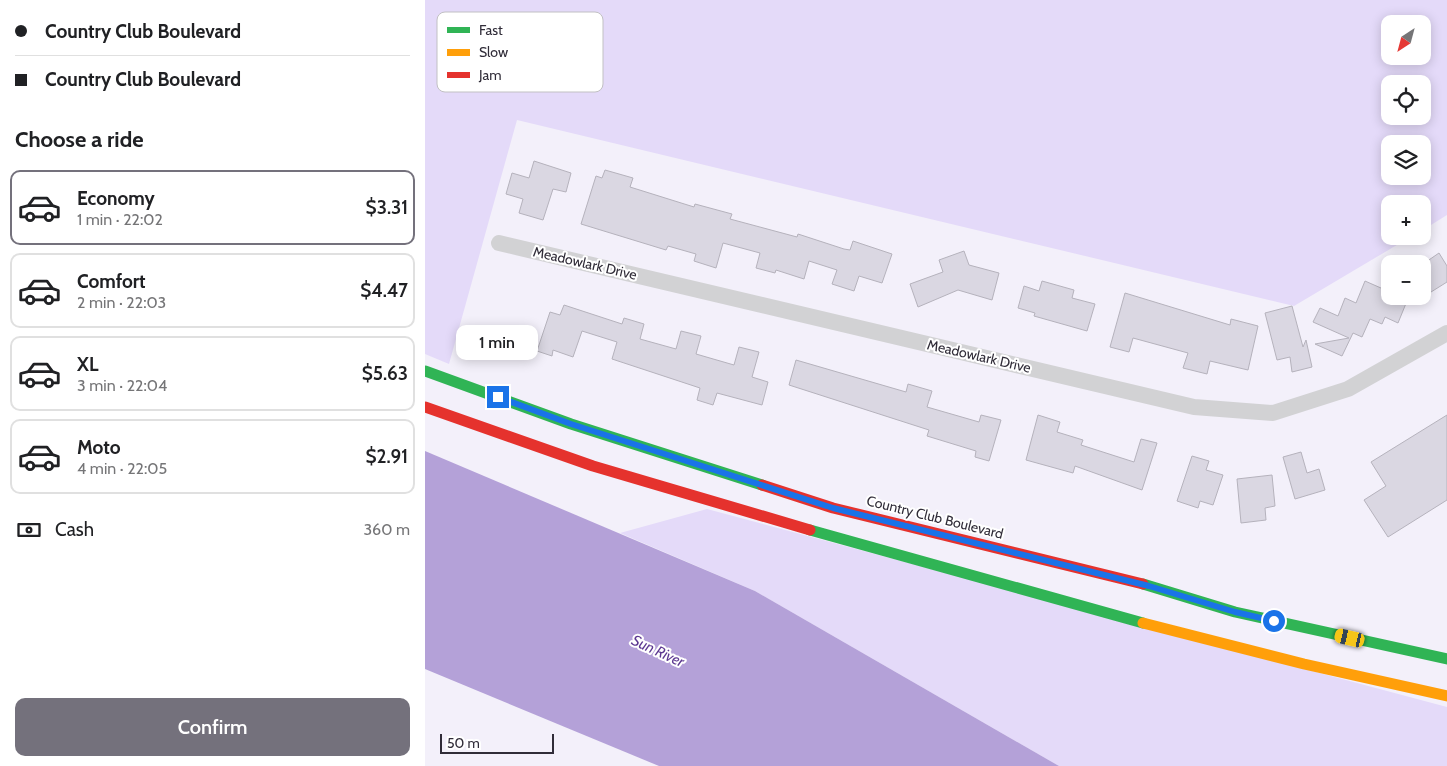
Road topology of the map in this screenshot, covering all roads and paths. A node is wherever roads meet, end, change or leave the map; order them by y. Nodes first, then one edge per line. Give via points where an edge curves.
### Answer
1 (499, 243) dead end
2 (1447, 333) edge
3 (425, 371) edge
4 (425, 407) edge
5 (1447, 659) edge
6 (1447, 696) edge

1 - 2 street, Meadowlark Drive via 1194,407 1273,413 1348,389
3 - 5 highway, Country Club Boulevard via 571,424 833,508 1149,586 1235,612
4 - 6 highway via 479,428 721,504 1060,602 1213,642

